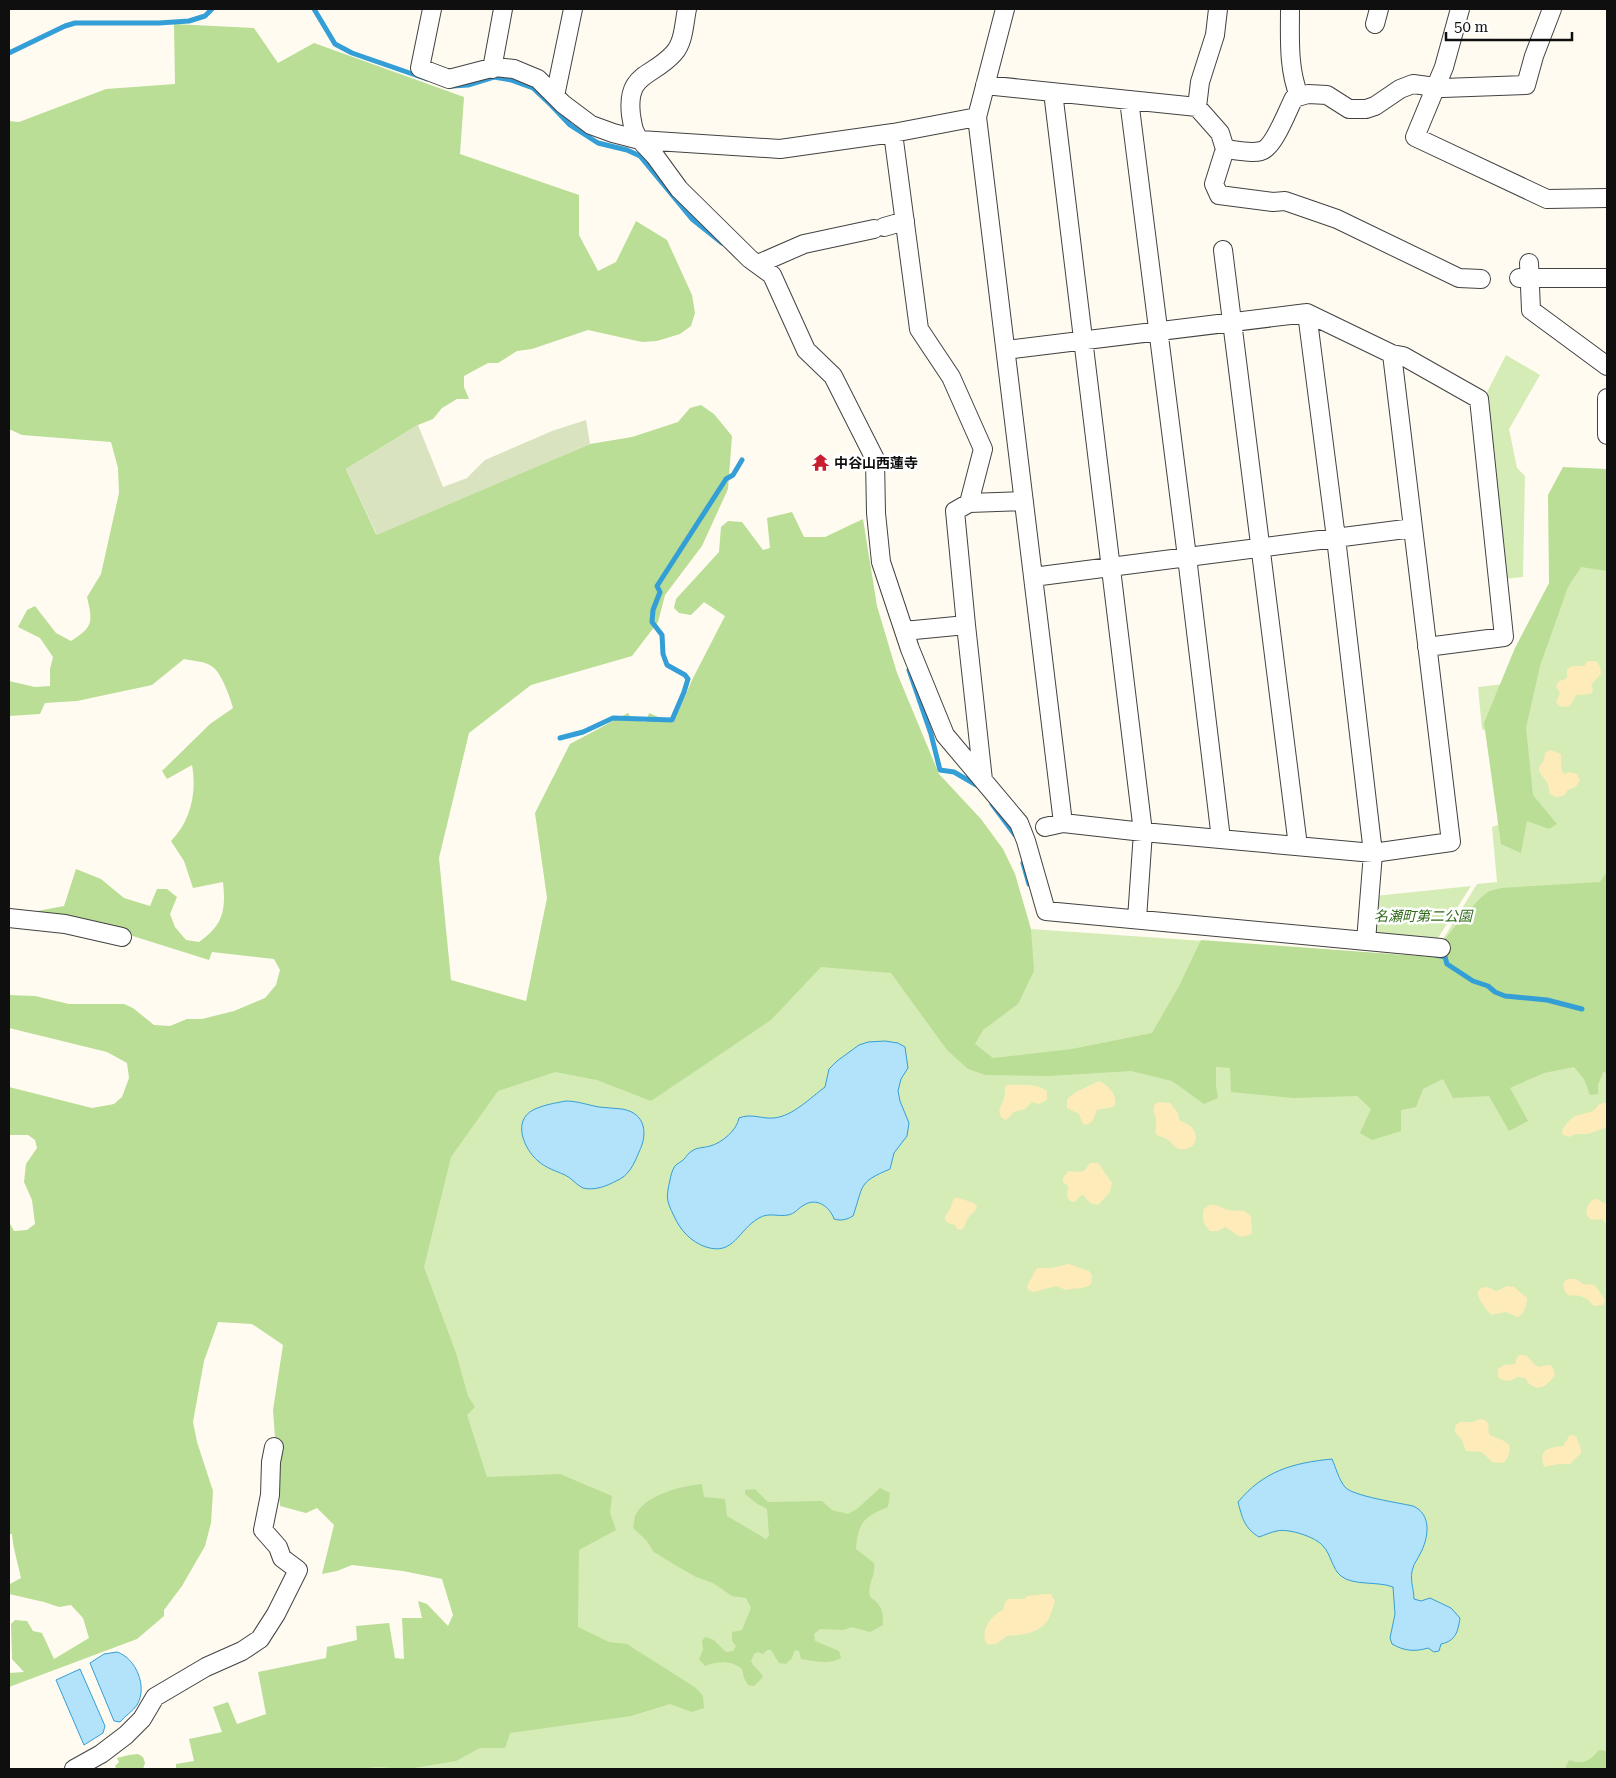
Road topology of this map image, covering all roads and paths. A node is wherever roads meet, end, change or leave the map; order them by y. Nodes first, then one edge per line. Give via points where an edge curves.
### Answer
1 (432, 9) edge
2 (504, 9) edge
3 (573, 9) edge
4 (687, 9) edge
5 (1005, 9) edge
6 (1218, 9) edge
7 (1290, 9) edge
8 (1460, 9) edge
9 (1552, 9) edge
10 (492, 69) junction
11 (985, 85) junction
12 (1436, 86) junction
13 (1053, 92) junction
14 (555, 96) junction
15 (1300, 96) junction
16 (1129, 100) junction
17 (1197, 107) junction
18 (977, 117) junction
19 (894, 133) junction
20 (640, 140) junction
21 (1224, 149) junction
22 (1607, 198) edge
23 (905, 221) junction
24 (1223, 250) dead end
25 (758, 264) junction
26 (1607, 278) edge
27 (1481, 279) dead end
28 (1307, 313) junction
29 (1233, 322) junction
30 (1159, 331) junction
31 (1082, 340) junction
32 (1006, 350) junction
33 (1392, 354) junction
34 (1607, 366) edge
35 (1607, 398) edge
36 (1607, 435) edge
37 (1024, 501) junction
38 (969, 503) junction
39 (1413, 528) junction
40 (1336, 538) junction
41 (1261, 548) junction
42 (1188, 557) junction
43 (1112, 567) junction
44 (1034, 577) junction
45 (966, 625) junction
46 (904, 631) junction
47 (1427, 647) junction
48 (983, 780) junction
49 (1063, 823) junction
50 (1032, 830) junction
51 (1144, 832) junction
52 (1221, 839) junction
53 (1298, 846) junction
54 (1373, 853) junction
55 (9, 918) edge
56 (1137, 919) junction
57 (122, 938) dead end
58 (1366, 941) junction
59 (1441, 948) dead end
60 (274, 1448) dead end
61 (74, 1769) edge

1 - 10 street via 420,68 449,79
2 - 10 street
3 - 14 street
4 - 20 street via 681,41 675,53 638,80 631,93 634,132
5 - 11 street
6 - 17 street via 1215,35 1200,82
7 - 15 street via 1290,56 1293,80
8 - 12 street
9 - 12 street via 1526,85
10 - 14 street via 514,69 538,79
11 - 13 street
11 - 18 street
12 - 15 street via 1413,84 1366,109 1349,109 1327,95
12 - 22 street via 1415,137 1540,200
13 - 16 street
13 - 31 street
14 - 20 street via 591,125
15 - 21 street via 1294,98 1286,119 1266,149 1260,152
16 - 17 street
16 - 30 street
17 - 21 street via 1220,133
18 - 19 street
18 - 32 street
19 - 20 street via 780,149
19 - 23 street
20 - 25 street via 678,189
21 - 27 street via 1214,184 1219,198 1285,201 1337,219 1458,278
23 - 25 street via 804,244
23 - 38 street via 919,329 951,377 983,449
24 - 29 street
25 - 46 street via 772,275 806,350 832,376 875,459 881,562
26 - 34 street via 1526,273 1531,310
28 - 29 street
28 - 33 street
28 - 40 street
29 - 30 street
29 - 41 street
30 - 31 street
30 - 42 street
31 - 32 street
31 - 43 street
32 - 37 street
33 - 39 street
33 - 47 street via 1403,356 1479,399 1504,637
35 - 36 street
37 - 38 street
37 - 44 street
38 - 45 street via 955,511
39 - 40 street
39 - 47 street
40 - 41 street
40 - 54 street
41 - 42 street
41 - 53 street
42 - 43 street
42 - 52 street
43 - 44 street
43 - 51 street
44 - 49 street
45 - 46 street
45 - 48 street
46 - 48 street via 945,735
47 - 54 street via 1451,842
48 - 50 street via 1019,823
49 - 50 street
49 - 51 street
50 - 56 street via 1046,911
51 - 52 street
51 - 56 street
52 - 53 street
53 - 54 street
54 - 58 street
55 - 57 street via 65,924
56 - 58 street
58 - 59 street
60 - 61 street via 263,1530 278,1547 282,1558 298,1570 276,1614 260,1639 155,1697 142,1719 126,1735

